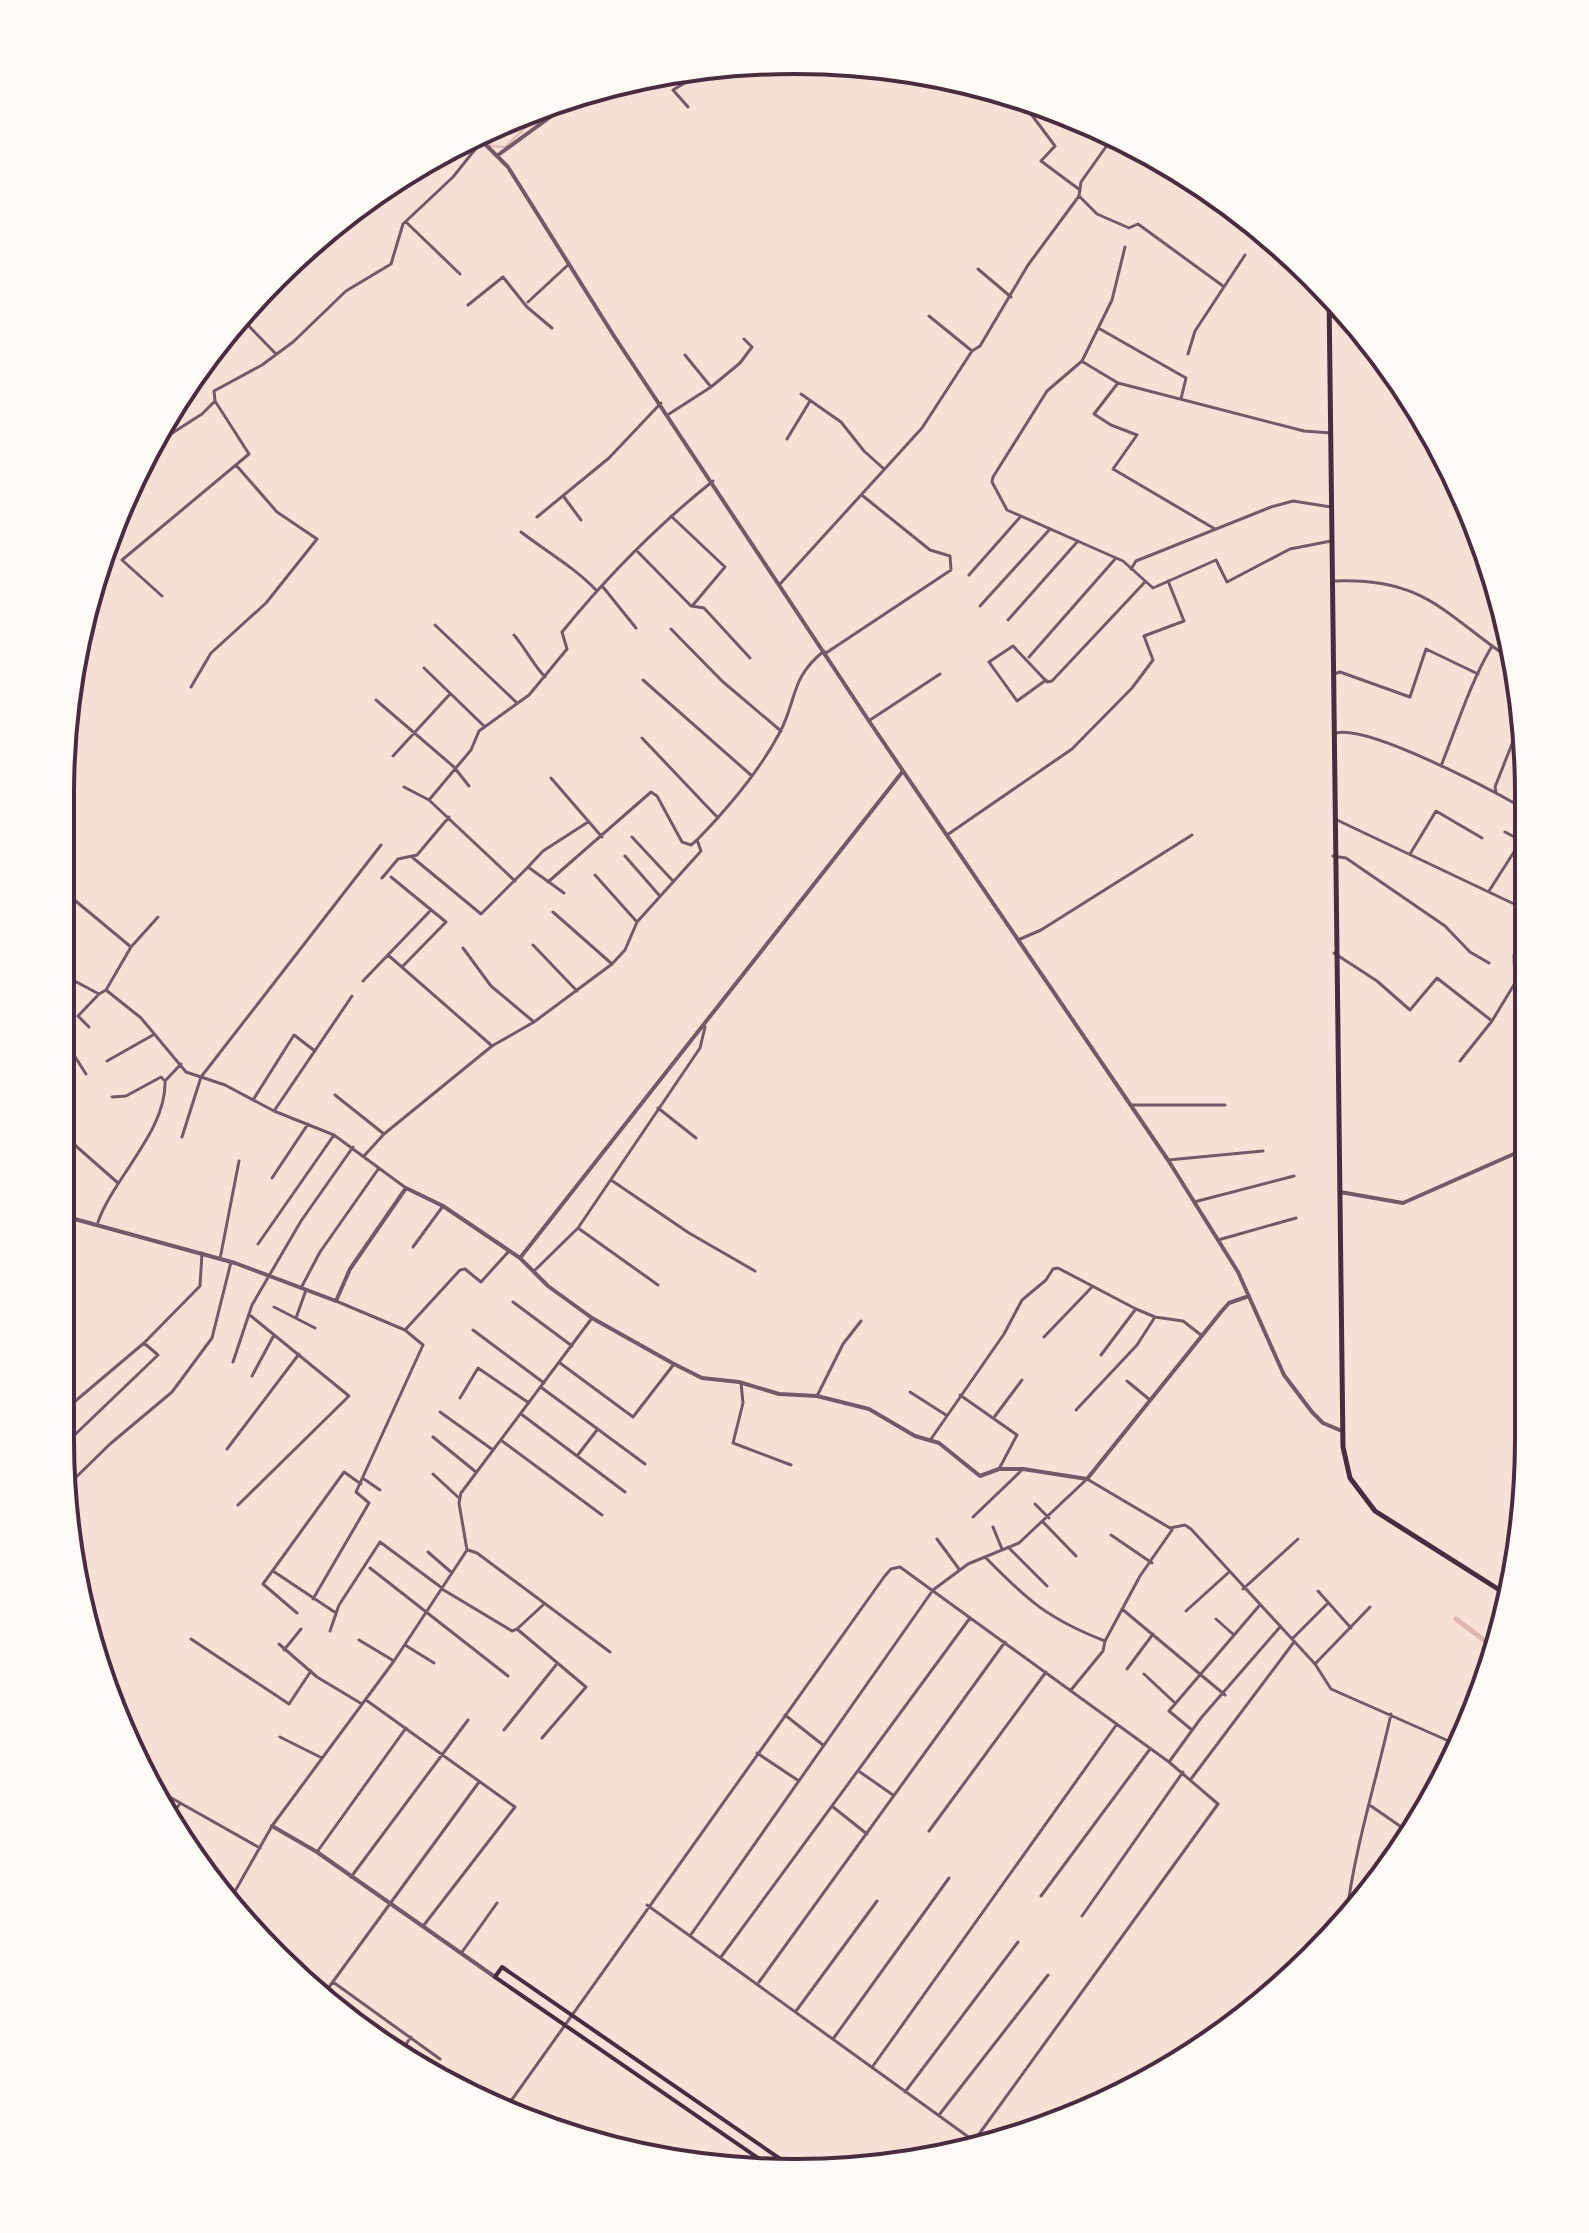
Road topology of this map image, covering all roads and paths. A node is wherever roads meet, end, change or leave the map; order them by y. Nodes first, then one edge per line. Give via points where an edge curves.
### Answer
1 (685, 83) edge
2 (688, 107) dead end
3 (1032, 114) edge
4 (550, 117) edge
5 (484, 144) edge
6 (1107, 145) edge
7 (476, 148) edge
8 (498, 155) junction
9 (1080, 190) junction
10 (1079, 196) junction
11 (406, 222) junction
12 (1125, 247) dead end
13 (1245, 255) dead end
14 (569, 264) junction
15 (978, 269) dead end
16 (460, 274) dead end
17 (1223, 286) junction
18 (1011, 297) junction
19 (527, 304) junction
20 (468, 305) dead end
21 (1329, 312) edge
22 (929, 316) dead end
23 (248, 325) edge
24 (552, 328) dead end
25 (1099, 328) junction
26 (744, 339) dead end
27 (972, 351) junction
28 (276, 354) junction
29 (1188, 354) dead end
30 (685, 355) dead end
31 (1082, 361) junction
32 (1118, 383) junction
33 (711, 387) junction
34 (801, 394) dead end
35 (1181, 399) junction
36 (215, 401) junction
37 (810, 401) junction
38 (661, 403) junction
39 (669, 414) junction
40 (1331, 433) junction
41 (171, 434) edge
42 (787, 439) dead end
43 (236, 465) junction
44 (884, 469) junction
45 (713, 481) junction
46 (863, 496) junction
47 (564, 497) junction
48 (1331, 507) junction
49 (671, 516) junction
50 (1021, 516) junction
51 (537, 517) dead end
52 (581, 520) dead end
53 (1050, 529) junction
54 (1215, 529) junction
55 (521, 532) dead end
56 (1078, 541) junction
57 (1331, 541) junction
58 (638, 552) junction
59 (1116, 558) junction
60 (1131, 571) junction
61 (969, 575) dead end
62 (1168, 581) junction
63 (1334, 581) junction
64 (1145, 582) junction
65 (780, 584) junction
66 (603, 587) junction
67 (596, 590) junction
68 (162, 596) dead end
69 (980, 606) dead end
70 (692, 607) junction
71 (1008, 620) dead end
72 (435, 625) dead end
73 (636, 628) dead end
74 (671, 629) dead end
75 (514, 635) dead end
76 (1492, 646) junction
77 (824, 652) junction
78 (1501, 652) edge
79 (750, 658) dead end
80 (1028, 658) junction
81 (424, 668) dead end
82 (940, 674) dead end
83 (1333, 674) junction
84 (1478, 674) junction
85 (545, 677) junction
86 (643, 680) dead end
87 (1046, 680) junction
88 (191, 687) dead end
89 (450, 694) junction
90 (376, 700) dead end
91 (516, 702) junction
92 (869, 721) junction
93 (485, 727) junction
94 (781, 731) junction
95 (414, 734) junction
96 (1333, 734) junction
97 (642, 738) dead end
98 (1513, 746) edge
99 (393, 756) dead end
100 (1441, 766) junction
101 (454, 767) junction
102 (903, 771) junction
103 (752, 776) junction
104 (551, 778) dead end
105 (469, 786) dead end
106 (404, 787) dead end
107 (1496, 792) junction
108 (429, 800) junction
109 (1515, 803) edge
110 (449, 817) junction
111 (718, 818) junction
112 (1333, 819) junction
113 (589, 822) junction
114 (1505, 832) dead end
115 (947, 835) junction
116 (1192, 835) dead end
117 (602, 837) junction
118 (632, 837) dead end
119 (1515, 837) edge
120 (1482, 838) dead end
121 (697, 840) junction
122 (381, 845) dead end
123 (1515, 852) edge
124 (1410, 854) junction
125 (625, 856) dead end
126 (1333, 856) junction
127 (412, 857) junction
128 (528, 867) junction
129 (595, 875) dead end
130 (391, 877) dead end
131 (382, 878) dead end
132 (515, 881) junction
133 (673, 881) junction
134 (548, 882) junction
135 (1489, 891) junction
136 (564, 893) dead end
137 (659, 895) junction
138 (74, 900) edge
139 (1512, 903) dead end
140 (431, 910) junction
141 (553, 912) dead end
142 (158, 917) dead end
143 (637, 922) junction
144 (1017, 941) junction
145 (533, 945) dead end
146 (131, 947) junction
147 (463, 948) dead end
148 (1334, 953) junction
149 (1515, 953) edge
150 (388, 955) junction
151 (1489, 963) dead end
152 (612, 964) junction
153 (402, 967) junction
154 (74, 981) edge
155 (363, 981) dead end
156 (1515, 983) edge
157 (1515, 983) edge
158 (106, 990) junction
159 (577, 991) junction
160 (99, 994) junction
161 (352, 996) dead end
162 (1492, 1021) junction
163 (534, 1022) junction
164 (89, 1027) dead end
165 (705, 1027) junction
166 (153, 1035) junction
167 (492, 1046) junction
168 (315, 1051) junction
169 (74, 1055) edge
170 (107, 1061) dead end
171 (1460, 1061) dead end
172 (181, 1064) junction
173 (86, 1074) dead end
174 (201, 1077) junction
175 (165, 1081) junction
176 (335, 1095) dead end
177 (112, 1097) dead end
178 (253, 1100) junction
179 (1132, 1105) junction
180 (1225, 1105) dead end
181 (658, 1108) junction
182 (274, 1111) junction
183 (308, 1124) junction
184 (384, 1134) junction
185 (334, 1135) junction
186 (182, 1137) dead end
187 (696, 1138) dead end
188 (74, 1144) edge
189 (353, 1147) junction
190 (1263, 1151) dead end
191 (1515, 1153) edge
192 (364, 1156) junction
193 (1168, 1160) junction
194 (239, 1161) dead end
195 (379, 1168) junction
196 (1294, 1176) dead end
197 (272, 1178) dead end
198 (611, 1180) junction
199 (118, 1183) junction
200 (406, 1188) junction
201 (1339, 1192) junction
202 (1194, 1202) junction
203 (443, 1206) junction
204 (74, 1218) edge
205 (1296, 1218) dead end
206 (98, 1222) junction
207 (578, 1228) junction
208 (1218, 1240) junction
209 (258, 1244) dead end
210 (413, 1247) dead end
211 (509, 1251) junction
212 (202, 1253) junction
213 (520, 1258) junction
214 (220, 1259) junction
215 (231, 1262) junction
216 (534, 1271) junction
217 (755, 1271) dead end
218 (271, 1276) junction
219 (658, 1285) dead end
220 (1091, 1288) junction
221 (304, 1289) junction
222 (1249, 1296) junction
223 (336, 1301) junction
224 (513, 1302) dead end
225 (274, 1307) dead end
226 (1136, 1309) junction
227 (251, 1316) junction
228 (1155, 1317) junction
229 (296, 1318) junction
230 (592, 1318) junction
231 (861, 1321) dead end
232 (315, 1328) dead end
233 (405, 1330) junction
234 (473, 1330) dead end
235 (274, 1335) junction
236 (1202, 1335) junction
237 (1044, 1337) dead end
238 (144, 1343) junction
239 (572, 1346) junction
240 (299, 1354) junction
241 (1101, 1355) dead end
242 (233, 1362) dead end
243 (560, 1363) junction
244 (674, 1364) junction
245 (252, 1376) dead end
246 (1022, 1380) dead end
247 (1127, 1381) dead end
248 (741, 1383) junction
249 (543, 1385) junction
250 (910, 1392) dead end
251 (960, 1395) junction
252 (817, 1396) junction
253 (460, 1398) dead end
254 (1150, 1400) junction
255 (74, 1402) edge
256 (529, 1403) junction
257 (1076, 1410) dead end
258 (440, 1412) dead end
259 (521, 1414) junction
260 (946, 1415) junction
261 (995, 1416) junction
262 (597, 1429) junction
263 (1342, 1431) junction
264 (74, 1436) edge
265 (433, 1437) dead end
266 (931, 1439) junction
267 (501, 1440) junction
268 (227, 1449) dead end
269 (493, 1450) junction
270 (577, 1456) junction
271 (645, 1464) dead end
272 (791, 1465) dead end
273 (999, 1469) junction
274 (1023, 1469) junction
275 (476, 1472) junction
276 (433, 1474) dead end
277 (76, 1478) edge
278 (1087, 1479) junction
279 (362, 1482) junction
280 (380, 1490) dead end
281 (625, 1492) dead end
282 (459, 1498) junction
283 (1035, 1504) dead end
284 (238, 1505) dead end
285 (602, 1515) dead end
286 (973, 1517) dead end
287 (1049, 1518) junction
288 (1043, 1522) junction
289 (993, 1527) dead end
290 (1172, 1529) junction
291 (1111, 1535) dead end
292 (937, 1539) dead end
293 (1298, 1539) dead end
294 (1008, 1547) junction
295 (1002, 1549) junction
296 (467, 1550) junction
297 (428, 1552) dead end
298 (983, 1556) junction
299 (1076, 1556) dead end
300 (1152, 1563) junction
301 (370, 1568) dead end
302 (959, 1569) junction
303 (273, 1571) junction
304 (452, 1573) junction
305 (1228, 1573) junction
306 (1047, 1586) dead end
307 (442, 1588) junction
308 (1243, 1589) junction
309 (1499, 1589) edge
310 (933, 1590) junction
311 (1318, 1591) dead end
312 (313, 1599) junction
313 (1328, 1603) junction
314 (543, 1605) junction
315 (1259, 1606) junction
316 (1370, 1607) dead end
317 (1122, 1609) junction
318 (1186, 1611) dead end
319 (426, 1612) junction
320 (297, 1613) dead end
321 (336, 1613) junction
322 (970, 1617) junction
323 (1216, 1619) dead end
324 (1280, 1627) junction
325 (1351, 1628) junction
326 (301, 1629) dead end
327 (517, 1629) junction
328 (330, 1631) dead end
329 (1153, 1634) junction
330 (1234, 1635) junction
331 (191, 1639) dead end
332 (359, 1640) dead end
333 (1293, 1640) junction
334 (1105, 1641) junction
335 (1005, 1642) junction
336 (279, 1644) dead end
337 (405, 1645) junction
338 (284, 1650) junction
339 (610, 1652) dead end
340 (394, 1661) junction
341 (434, 1663) dead end
342 (1315, 1664) junction
343 (556, 1665) junction
344 (1127, 1669) dead end
345 (311, 1671) junction
346 (1046, 1672) junction
347 (1144, 1674) dead end
348 (1200, 1674) junction
349 (508, 1676) dead end
350 (1071, 1690) junction
351 (1225, 1695) junction
352 (366, 1699) junction
353 (1174, 1702) junction
354 (362, 1704) junction
355 (1391, 1714) junction
356 (785, 1715) junction
357 (468, 1720) dead end
358 (1117, 1724) junction
359 (406, 1728) junction
360 (504, 1730) dead end
361 (1192, 1730) junction
362 (280, 1737) dead end
363 (542, 1738) dead end
364 (1448, 1741) edge
365 (824, 1745) junction
366 (1150, 1749) junction
367 (757, 1753) junction
368 (443, 1755) junction
369 (322, 1758) junction
370 (1169, 1762) junction
371 (859, 1772) junction
372 (1183, 1772) junction
373 (1191, 1779) junction
374 (799, 1781) junction
375 (480, 1782) junction
376 (893, 1795) junction
377 (171, 1800) edge
378 (179, 1805) junction
379 (1371, 1806) junction
380 (833, 1807) junction
381 (176, 1808) edge
382 (272, 1826) junction
383 (1401, 1827) edge
384 (929, 1831) dead end
385 (867, 1834) junction
386 (260, 1848) junction
387 (317, 1852) junction
388 (351, 1877) junction
389 (949, 1878) dead end
390 (235, 1892) edge
391 (1041, 1896) dead end
392 (1348, 1899) edge
393 (877, 1901) dead end
394 (389, 1902) junction
395 (497, 1903) dead end
396 (647, 1905) junction
397 (1082, 1916) dead end
398 (424, 1925) junction
399 (690, 1936) junction
400 (1018, 1942) dead end
401 (462, 1953) junction
402 (721, 1957) junction
403 (1048, 1975) dead end
404 (495, 1977) junction
405 (332, 1981) junction
406 (759, 1982) junction
407 (328, 1987) edge
408 (796, 2011) junction
409 (572, 2015) junction
410 (566, 2025) junction
411 (411, 2037) junction
412 (833, 2039) junction
413 (405, 2045) edge
414 (440, 2059) dead end
415 (873, 2066) junction
416 (905, 2092) junction
417 (511, 2101) edge
418 (939, 2115) junction
419 (979, 2135) edge
420 (969, 2137) edge
421 (765, 2148) junction
422 (777, 2156) joint
423 (758, 2157) joint
424 (780, 2158) edge

1 - 2 street via 673,90
3 - 9 street via 1055,146 1041,161
4 - 8 street
5 - 8 street
6 - 9 street
7 - 11 street
8 - 14 street
9 - 10 street
10 - 17 street via 1097,214 1129,228 1138,224
10 - 18 street
11 - 16 street
11 - 28 street via 391,264 346,291
12 - 25 street
13 - 17 street
14 - 19 street
14 - 38 street
15 - 18 street
17 - 29 street via 1195,331
18 - 27 street
19 - 20 street via 503,277
19 - 24 street
21 - 40 highway
22 - 27 street
23 - 28 street
25 - 31 street
25 - 35 street via 1186,378
26 - 33 street via 751,350
27 - 44 street via 922,428
28 - 36 street via 214,391
30 - 33 street
31 - 32 street
31 - 50 street via 1047,391 993,477 1007,510
32 - 35 street
32 - 54 street via 1094,414 1137,435 1113,469
33 - 39 street
34 - 37 street
35 - 40 street via 1304,431
36 - 41 street
36 - 43 street via 249,454
37 - 42 street
37 - 44 street via 841,422
38 - 39 street
38 - 47 street
39 - 45 street
40 - 48 highway
43 - 68 street via 122,560
43 - 88 street via 277,512 317,539 266,603 211,653
44 - 46 street
45 - 49 street
45 - 65 street
46 - 65 street
46 - 77 street via 930,550 950,556 951,570
47 - 51 street
47 - 52 street
48 - 54 street via 1293,501
48 - 57 highway
49 - 58 street
49 - 70 street via 725,567
50 - 53 street
50 - 61 street
53 - 56 street
53 - 69 street
54 - 60 street via 1136,561
55 - 67 street via 574,567
56 - 59 street
56 - 71 street
57 - 62 street via 1290,549 1227,582 1216,560
57 - 63 highway
58 - 66 street
58 - 70 street
59 - 60 street
59 - 80 street
60 - 64 street
62 - 64 street via 1153,588
62 - 115 street via 1184,621 1144,636 1153,660 1132,688 1072,749
63 - 76 street via 1405,586
63 - 83 highway
64 - 87 street via 1052,681
65 - 77 street
66 - 67 street
66 - 73 street
67 - 85 street via 562,632 567,649
70 - 79 street via 704,608
72 - 91 street
74 - 94 street
75 - 85 street
76 - 78 street
76 - 84 street
77 - 92 street
77 - 94 street via 792,691
80 - 87 street
80 - 87 street via 1013,646 989,662 1017,701
81 - 89 street
82 - 92 street
83 - 84 street via 1410,697 1426,649
83 - 96 highway
84 - 100 street
85 - 91 street
86 - 103 street
89 - 93 street
89 - 95 street
90 - 95 street
91 - 93 street
92 - 102 street
93 - 101 street
94 - 103 street
95 - 99 street
95 - 101 street
96 - 100 street via 1373,739
96 - 112 highway
97 - 111 street
98 - 107 street
100 - 107 street
101 - 105 street
101 - 108 street
102 - 115 street
102 - 165 street
103 - 111 street
104 - 113 street
106 - 108 street
107 - 109 street
108 - 110 street
110 - 127 street
110 - 132 street
111 - 121 street
112 - 124 street
112 - 126 highway
113 - 117 street
113 - 128 street
114 - 119 street
115 - 144 street
116 - 144 street
117 - 121 street via 655,792 682,842 691,845
117 - 134 street
118 - 133 street
120 - 124 street via 1436,811
121 - 133 street via 701,851
122 - 174 street
123 - 135 street
124 - 135 street
125 - 137 street
126 - 148 highway
126 - 151 street via 1346,858
127 - 131 street via 398,859
127 - 132 street via 481,914
128 - 132 street
128 - 134 street
129 - 143 street
130 - 140 street
133 - 137 street
134 - 136 street
135 - 139 street
137 - 143 street
138 - 146 street
140 - 150 street
140 - 153 street via 446,922
141 - 152 street
142 - 146 street
143 - 152 street via 625,950
144 - 179 street
145 - 159 street
146 - 158 street
147 - 163 street via 491,986
148 - 162 street via 1410,1010 1437,978
148 - 201 highway
149 - 156 street
150 - 153 street
150 - 155 street
152 - 159 street
153 - 167 street
154 - 160 street
157 - 162 street
158 - 160 street
158 - 166 street
159 - 163 street
160 - 164 street via 78,1016
161 - 168 street
162 - 171 street
163 - 167 street
165 - 181 street via 704,1041
165 - 213 street
166 - 170 street
166 - 172 street
167 - 184 street
168 - 178 street via 294,1035
168 - 182 street
169 - 173 street
172 - 174 street
172 - 175 street
174 - 178 street
174 - 186 street
175 - 177 street via 161,1077 126,1096
175 - 199 street via 166,1096
176 - 184 street
178 - 182 street
179 - 180 street
179 - 193 street
181 - 187 street
181 - 198 street
182 - 183 street
183 - 185 street
183 - 197 street
184 - 192 street
185 - 189 street
185 - 209 street
188 - 199 street
189 - 192 street
189 - 218 street via 301,1221
190 - 193 street
191 - 201 street via 1403,1203
192 - 195 street
193 - 202 street
194 - 214 street
195 - 200 street
195 - 221 street via 320,1252
196 - 202 street
198 - 207 street
198 - 217 street
199 - 206 street
200 - 203 street
200 - 223 street via 350,1269
201 - 263 highway
202 - 208 street
203 - 210 street
203 - 211 street
204 - 206 street
205 - 208 street
206 - 212 street
207 - 216 street
207 - 219 street
208 - 222 street
211 - 213 street
211 - 233 street via 481,1282 460,1270
212 - 214 street
212 - 238 street via 200,1286
213 - 216 street
214 - 215 street
215 - 218 street
215 - 277 street via 212,1338 172,1392
216 - 230 street
218 - 221 street
218 - 227 street via 252,1305
220 - 226 street
220 - 237 street
220 - 251 street via 1053,1269 1022,1300
221 - 223 street
221 - 229 street
222 - 236 street via 1229,1303
222 - 263 street via 1275,1360 1292,1386 1323,1423
223 - 233 street
224 - 239 street
225 - 229 street
226 - 228 street
226 - 241 street
227 - 235 street
227 - 242 street
228 - 236 street via 1183,1321
228 - 257 street via 1137,1345
229 - 232 street
230 - 239 street
230 - 244 street
231 - 252 street
233 - 279 street via 423,1345
234 - 249 street
235 - 240 street
235 - 245 street
236 - 254 street
238 - 255 street
238 - 264 street via 158,1355
239 - 243 street
240 - 268 street
240 - 284 street via 349,1396
243 - 244 street via 633,1417
243 - 249 street
244 - 248 street via 702,1378
246 - 261 street
247 - 254 street
248 - 252 street via 779,1394
248 - 272 street via 743,1403 733,1443
249 - 256 street
249 - 262 street
250 - 260 street
251 - 260 street
251 - 261 street
252 - 266 street via 869,1409 915,1436
253 - 256 street via 478,1368
254 - 278 street
256 - 259 street
258 - 269 street
259 - 267 street
259 - 270 street
260 - 266 street
261 - 273 street via 1017,1435
262 - 270 street
262 - 271 street
263 - 309 highway via 1350,1478 1375,1511
265 - 275 street
266 - 273 street via 976,1474
267 - 269 street
267 - 285 street
269 - 275 street
270 - 281 street
273 - 274 street
274 - 278 street
274 - 286 street
275 - 282 street
276 - 282 street
278 - 287 street
278 - 290 street
279 - 280 street
279 - 303 street via 344,1472
279 - 312 street via 356,1493 369,1503
282 - 296 street
283 - 287 street
287 - 288 street
288 - 294 street
288 - 299 street
289 - 295 street
290 - 300 street
290 - 305 street via 1191,1529
291 - 300 street
292 - 302 street
293 - 308 street
294 - 295 street
294 - 306 street
295 - 298 street
296 - 304 street
296 - 314 street
297 - 304 street
298 - 302 street
298 - 334 street via 1038,1608
300 - 317 street
301 - 319 street
302 - 310 street
303 - 312 street
303 - 320 street via 263,1586
304 - 307 street
305 - 308 street
305 - 318 street
307 - 319 street
307 - 321 street via 380,1542
307 - 327 street via 512,1631
308 - 315 street
310 - 322 street
310 - 356 street via 905,1569 891,1569
310 - 365 street
311 - 313 street
312 - 321 street
313 - 325 street
313 - 333 street
314 - 327 street
314 - 339 street
315 - 324 street
315 - 330 street
316 - 325 street
317 - 329 street
317 - 334 street
319 - 337 street
319 - 349 street
321 - 328 street
322 - 335 street
322 - 371 street
323 - 330 street
324 - 333 street
324 - 351 street
325 - 342 street
326 - 338 street
327 - 343 street
329 - 344 street
329 - 348 street
330 - 348 street
331 - 345 street via 289,1704
332 - 340 street
333 - 342 street
333 - 373 street
334 - 350 street via 1103,1651
335 - 346 street
335 - 376 street
336 - 338 street
337 - 340 street
337 - 341 street
338 - 345 street
340 - 352 street
342 - 355 street via 1331,1689
343 - 360 street
343 - 363 street via 586,1687
345 - 354 street
346 - 350 street
346 - 384 street
347 - 353 street
348 - 351 street
348 - 353 street
350 - 358 street
351 - 361 street
352 - 354 street
352 - 359 street
353 - 361 street via 1169,1711
354 - 369 street
355 - 364 street
355 - 379 street
356 - 365 street
356 - 367 street
357 - 368 street
358 - 366 street
358 - 415 street
359 - 368 street
359 - 387 street
361 - 370 street
362 - 369 street
365 - 374 street
366 - 370 street
366 - 391 street
367 - 374 street
367 - 396 street
368 - 375 street
368 - 388 street
369 - 382 street
370 - 372 street
371 - 376 street
371 - 380 street
372 - 373 street
372 - 397 street
373 - 419 street via 1217,1801 1216,1806
374 - 399 street
375 - 394 street
375 - 398 street via 515,1807
376 - 385 street
377 - 378 street
378 - 381 street
378 - 386 street
379 - 383 street
379 - 392 street
380 - 385 street
380 - 402 street
382 - 386 street
382 - 387 street
385 - 406 street
386 - 390 street
387 - 388 street
388 - 394 street
389 - 412 street
393 - 408 street
394 - 398 street
394 - 405 street
395 - 401 street
396 - 399 street
396 - 409 street
398 - 401 street
399 - 402 street
400 - 416 street
401 - 404 street
402 - 406 street
403 - 418 street
404 - 409 main road via 502,1967
404 - 410 main road
405 - 407 street
405 - 411 street
406 - 408 street
408 - 412 street
409 - 410 street
409 - 421 main road
410 - 417 street
410 - 423 main road
411 - 413 street
411 - 414 street
412 - 415 street
415 - 416 street
416 - 418 street
418 - 420 street
421 - 422 main road
421 - 423 main road
422 - 424 main road

